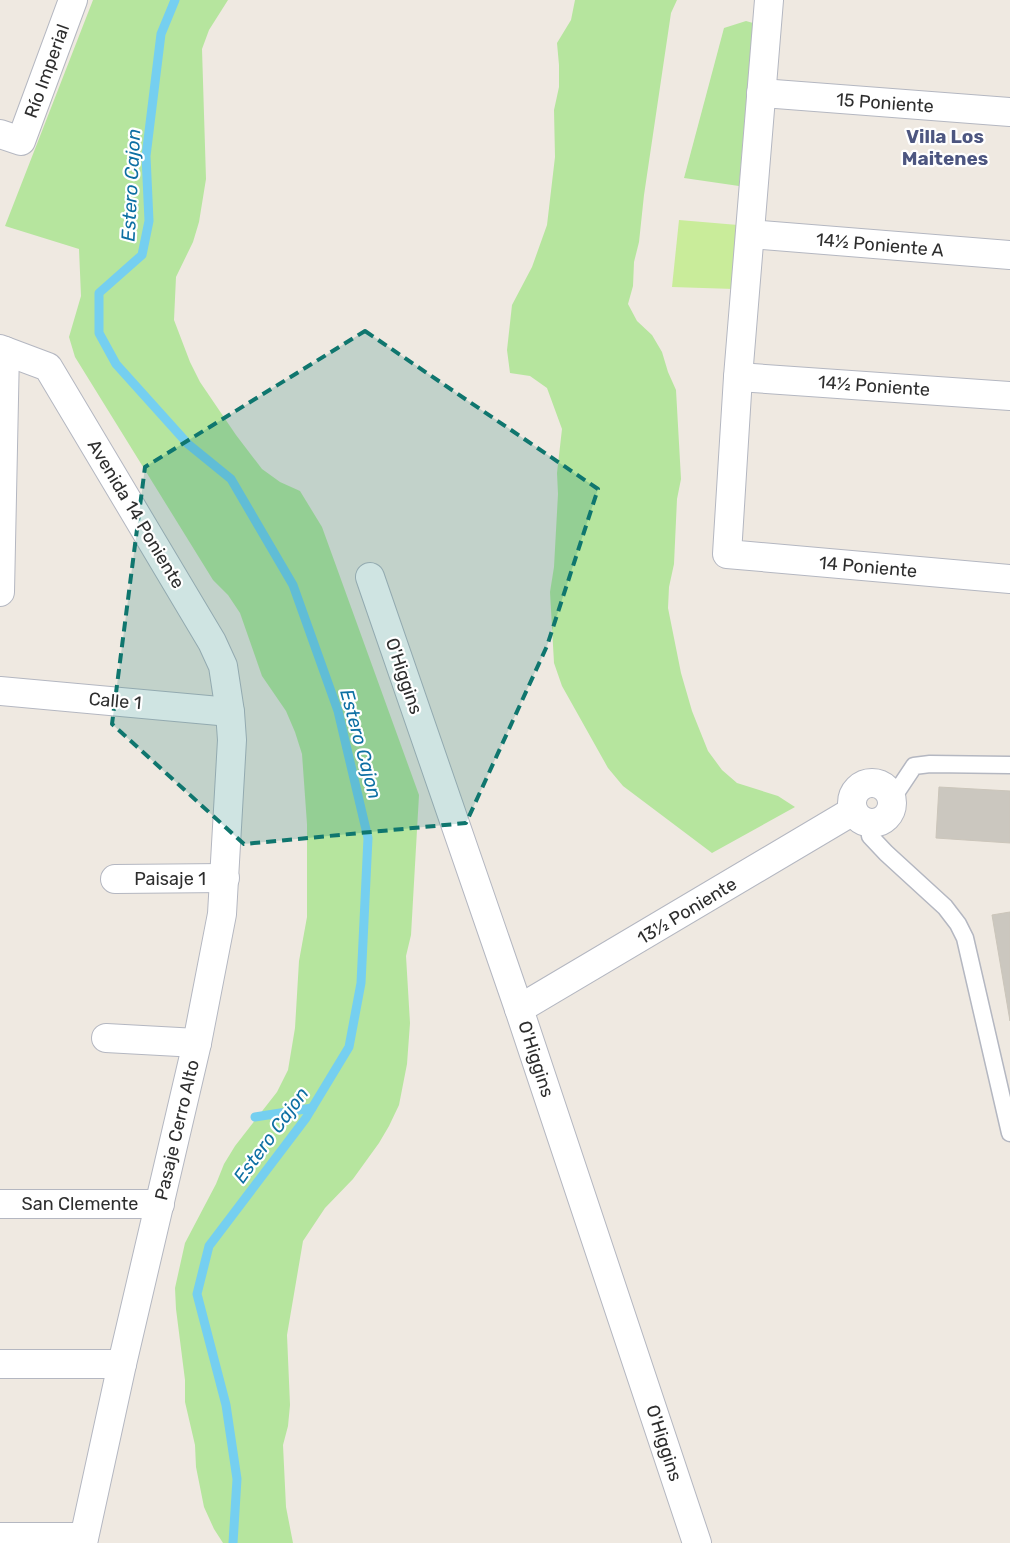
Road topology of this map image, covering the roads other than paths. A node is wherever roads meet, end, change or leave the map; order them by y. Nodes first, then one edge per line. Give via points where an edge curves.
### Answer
1 (73, 0) edge
2 (769, 0) edge
3 (760, 93) junction
4 (1010, 112) edge
5 (10, 138) edge
6 (750, 234) junction
7 (1010, 255) edge
8 (2, 350) edge
9 (738, 377) junction
10 (1010, 396) edge
11 (370, 577) dead end
12 (1010, 579) edge
13 (0, 592) edge
14 (0, 691) edge
15 (230, 712) junction
16 (1010, 765) edge
17 (892, 798) joint
18 (861, 817) junction
19 (225, 878) junction
20 (115, 879) dead end
21 (519, 1009) junction
22 (106, 1038) dead end
23 (197, 1043) junction
24 (1010, 1133) edge
25 (0, 1204) edge
26 (160, 1204) junction
27 (0, 1364) edge
28 (122, 1364) junction
29 (0, 1537) edge
30 (84, 1540) edge
31 (697, 1543) edge

1 - 5 street, Río Imperial
2 - 3 street
3 - 4 street, 15 Poniente
3 - 6 street
6 - 7 street, 14½ Poniente A
6 - 9 street
8 - 13 street
8 - 15 street, Avenida 14 Poniente via 48,367 212,642 223,666
9 - 10 street, 14½ Poniente
9 - 12 street, 14 Poniente via 727,554
11 - 21 street, O'Higgins
14 - 15 street, Calle 1
15 - 19 street, Pasaje Cerro Alto via 232,740
16 - 17 lane via 914,766
17 - 18 street via 886,787 880,784 860,786 852,797
18 - 21 street, 13½ Poniente
18 - 24 lane via 870,836 945,907 965,938
19 - 20 street, Paisaje 1
19 - 23 street, Pasaje Cerro Alto via 222,914
21 - 31 street, O'Higgins
22 - 23 street
23 - 26 street, Pasaje Cerro Alto
25 - 26 street, San Clemente
26 - 28 street, Pasaje Cerro Alto
27 - 28 street
28 - 30 street, Pasaje Cerro Alto
29 - 30 street

